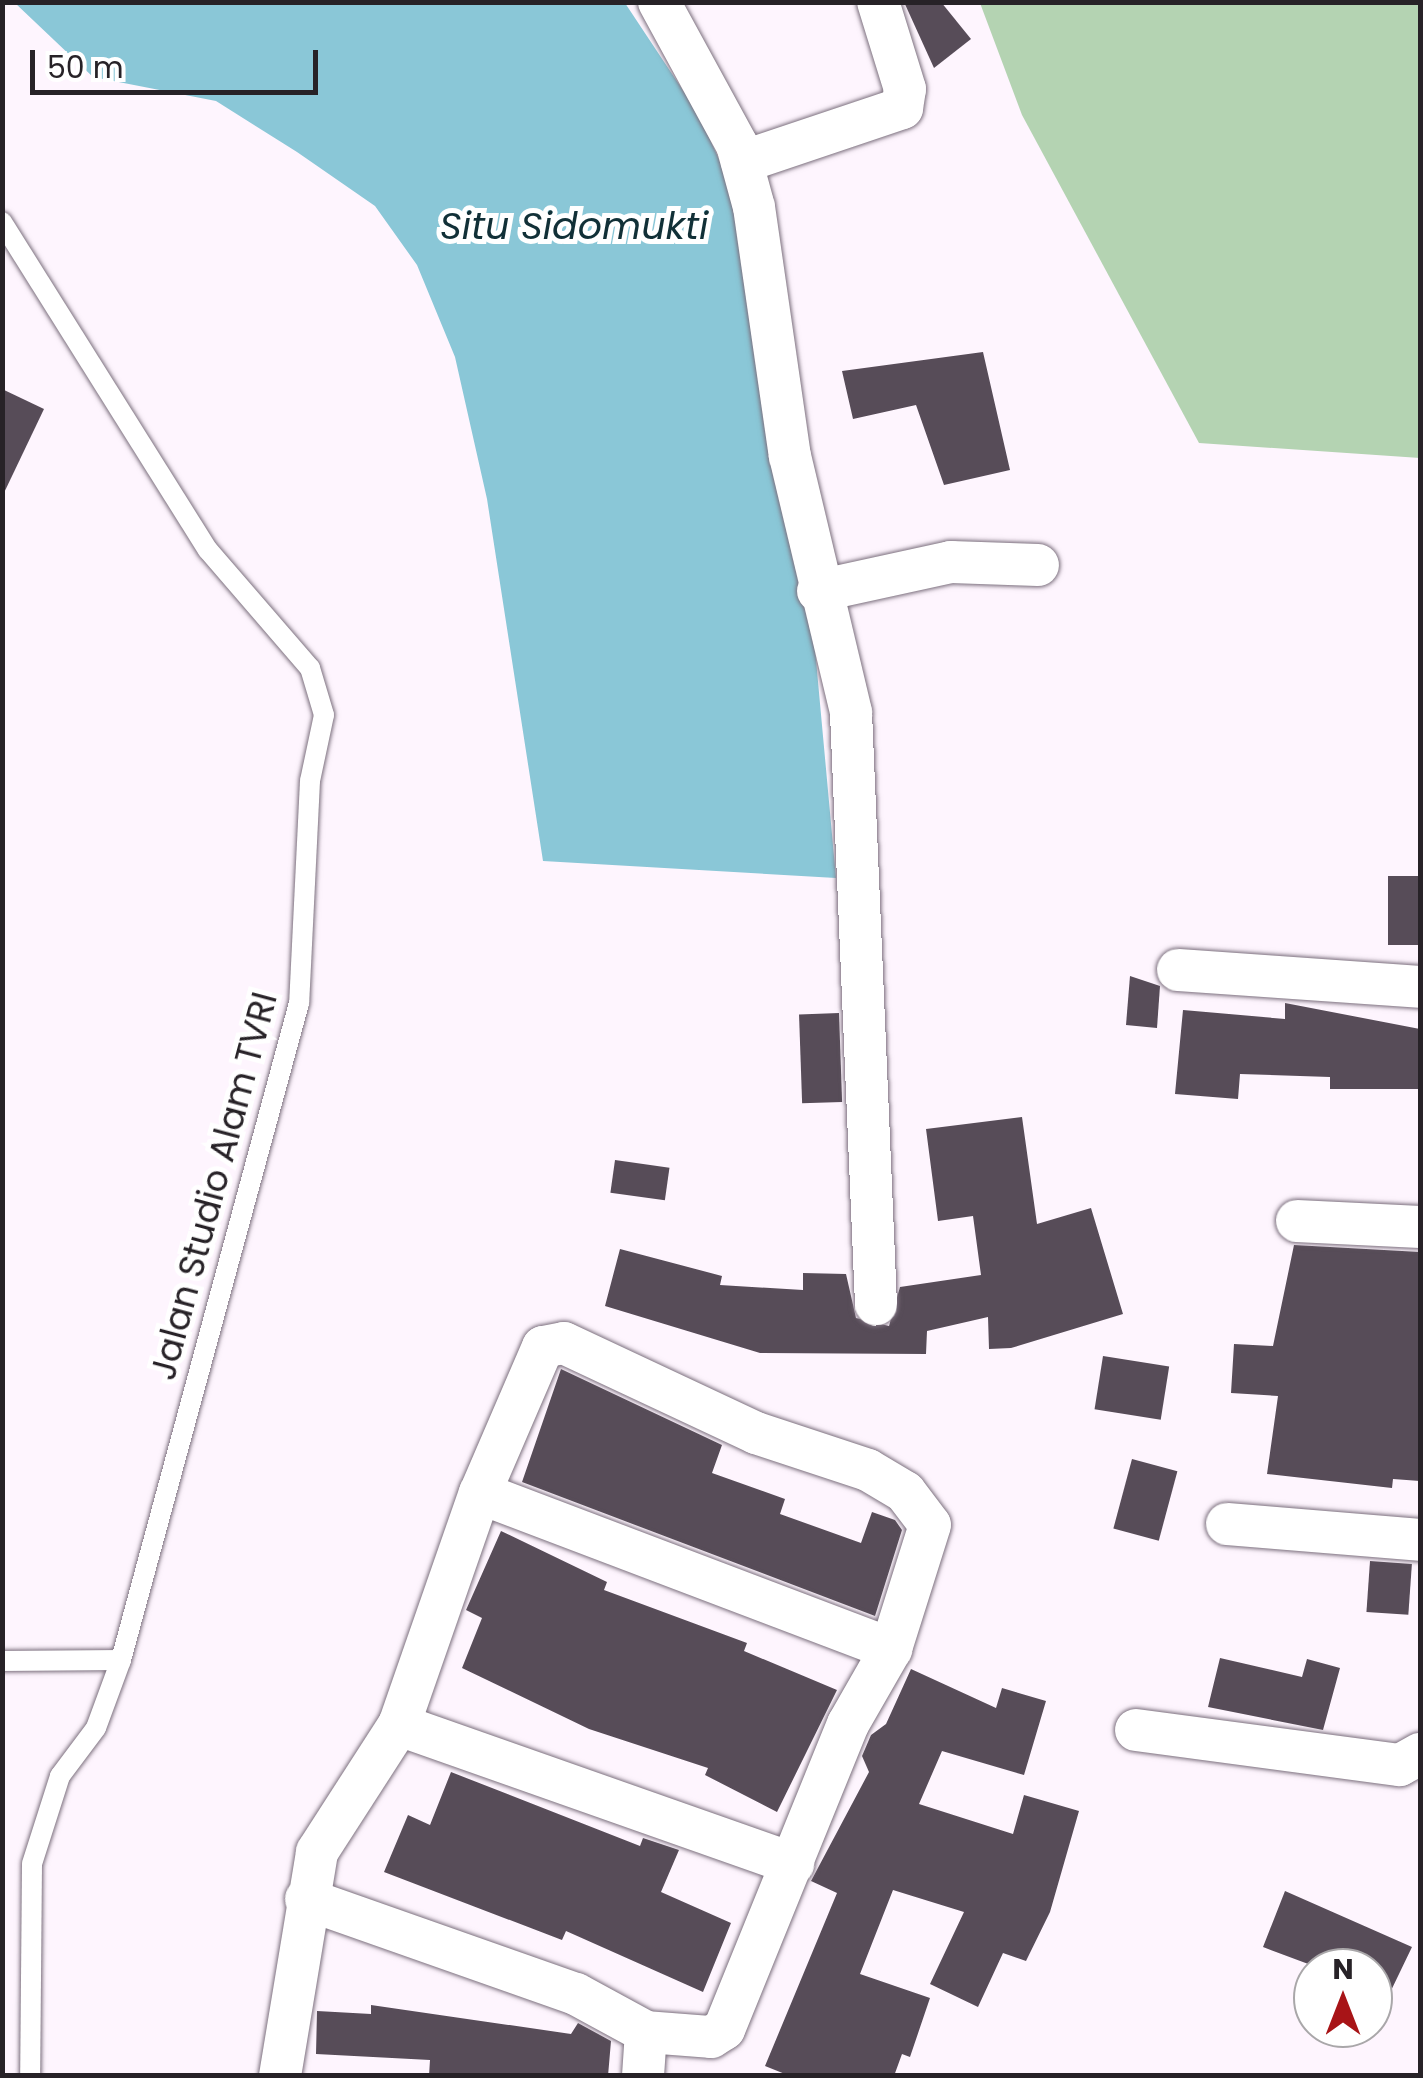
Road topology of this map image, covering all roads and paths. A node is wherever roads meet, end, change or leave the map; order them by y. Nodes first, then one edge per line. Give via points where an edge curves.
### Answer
1 (659, 2) edge
2 (878, 2) edge
3 (742, 162) junction
4 (2, 222) edge
5 (1038, 565) dead end
6 (818, 592) junction
7 (1178, 970) dead end
8 (1420, 987) edge
9 (1297, 1221) dead end
10 (1420, 1227) edge
11 (876, 1304) dead end
12 (480, 1494) junction
13 (1227, 1524) dead end
14 (1420, 1540) edge
15 (892, 1649) junction
16 (120, 1660) junction
17 (2, 1662) edge
18 (399, 1725) junction
19 (1136, 1730) dead end
20 (1420, 1754) edge
21 (793, 1864) junction
22 (306, 1899) junction
23 (646, 2032) junction
24 (30, 2076) edge
25 (280, 2076) edge
26 (643, 2076) edge

1 - 3 street
2 - 3 street via 905,89 902,108
3 - 6 street
4 - 16 lane, Jalan Studio Alam TVRI via 208,550 310,668 324,715 310,781 299,1003
5 - 6 street via 951,562
6 - 11 street via 851,713
7 - 8 street
9 - 10 street
12 - 15 street
12 - 15 street via 544,1348 564,1343 756,1433 868,1470 914,1500 930,1540
12 - 18 street
13 - 14 street
15 - 21 street via 848,1724
16 - 17 lane
16 - 24 lane, Jalan Studio Alam TVRI via 96,1728 60,1776 32,1864
18 - 21 street
18 - 22 street via 318,1852
19 - 20 street via 1400,1764
21 - 23 street via 724,2028 711,2037
22 - 23 street via 576,1994
22 - 25 street
23 - 26 street

